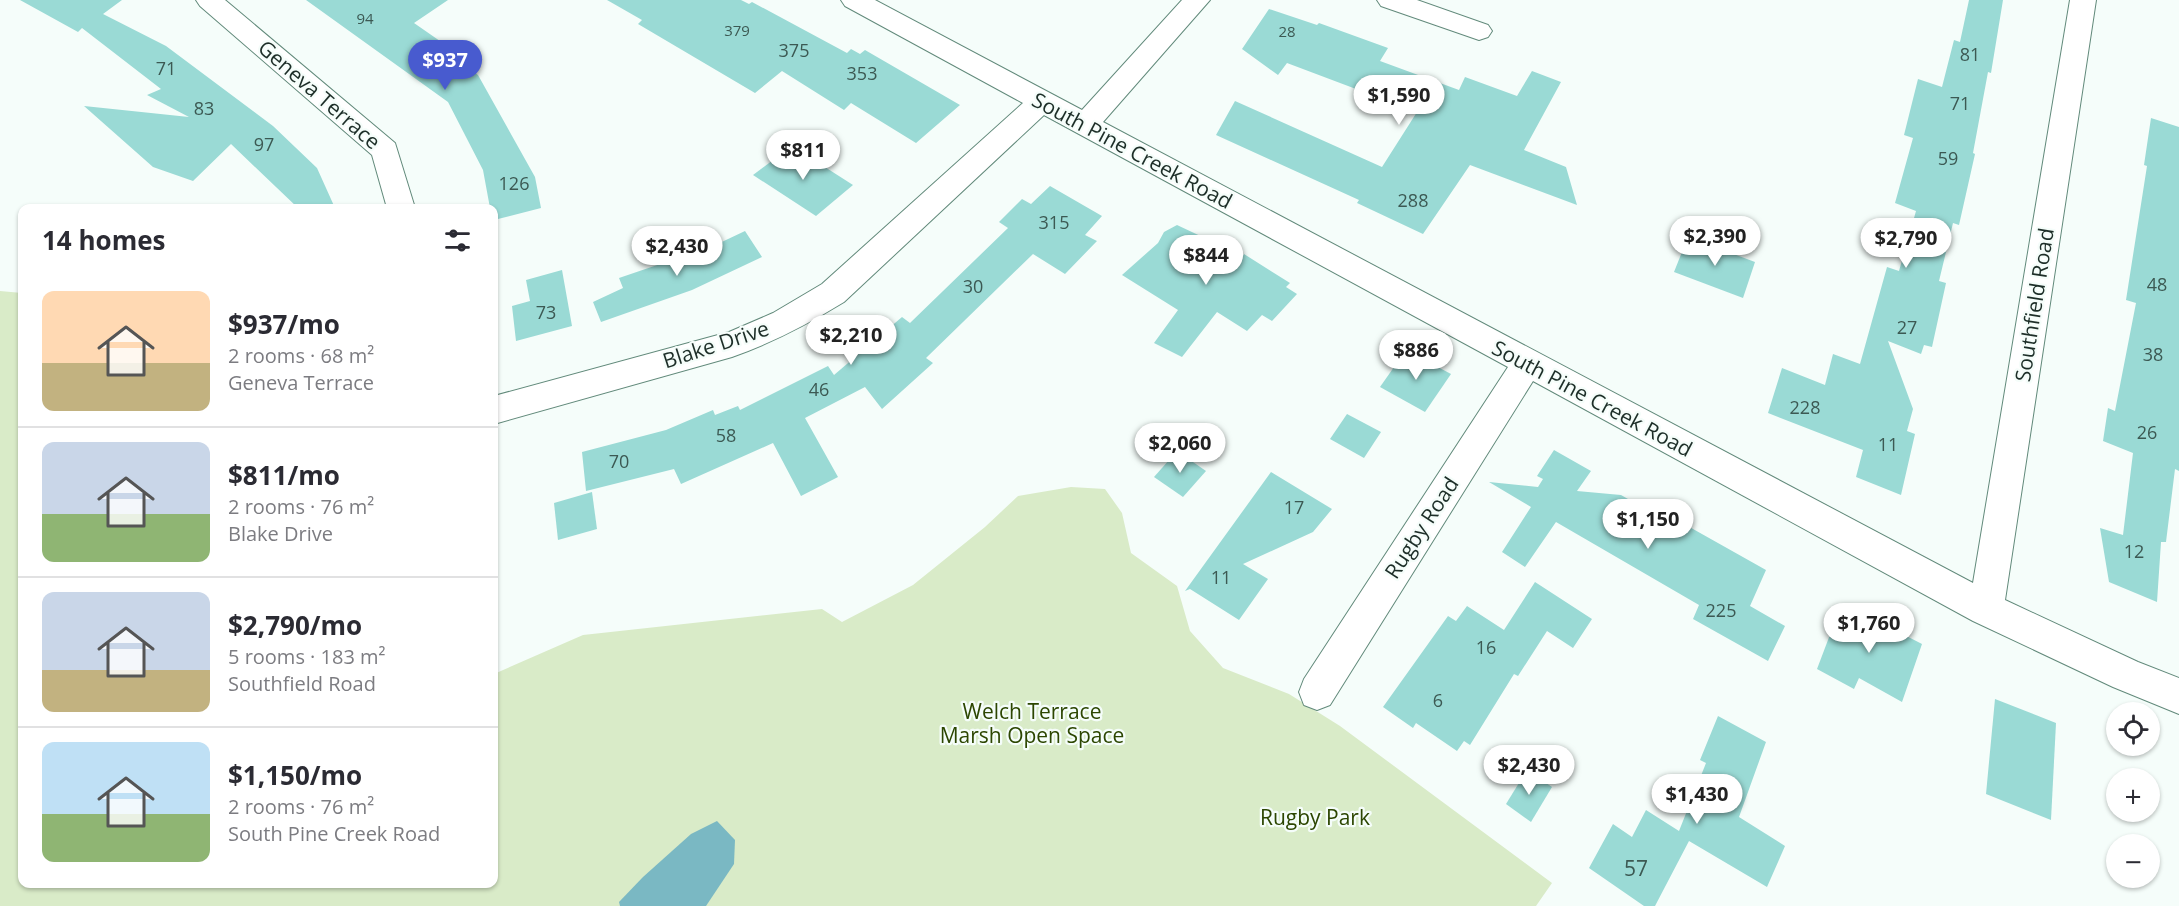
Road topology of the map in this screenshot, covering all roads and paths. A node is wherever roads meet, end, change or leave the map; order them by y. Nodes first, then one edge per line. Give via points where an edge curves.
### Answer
1 (209, 0) edge
2 (854, 0) edge
3 (1197, 0) edge
4 (1390, 0) edge
5 (2083, 0) edge
6 (1479, 31) dead end
7 (1041, 102) junction
8 (1085, 124) junction
9 (400, 204) edge
10 (1527, 364) junction
11 (498, 409) edge
12 (1986, 609) junction
13 (1317, 692) dead end
14 (2179, 696) edge

1 - 9 street, Geneva Terrace via 385,150
2 - 7 street, South Pine Creek Road
3 - 8 street
4 - 6 street
5 - 12 street, Southfield Road
7 - 8 street, South Pine Creek Road
7 - 11 street, Blake Drive via 833,293 802,313 732,344
8 - 10 street, South Pine Creek Road
10 - 12 street, South Pine Creek Road
10 - 13 street, Rugby Road
12 - 14 street, South Pine Creek Road

